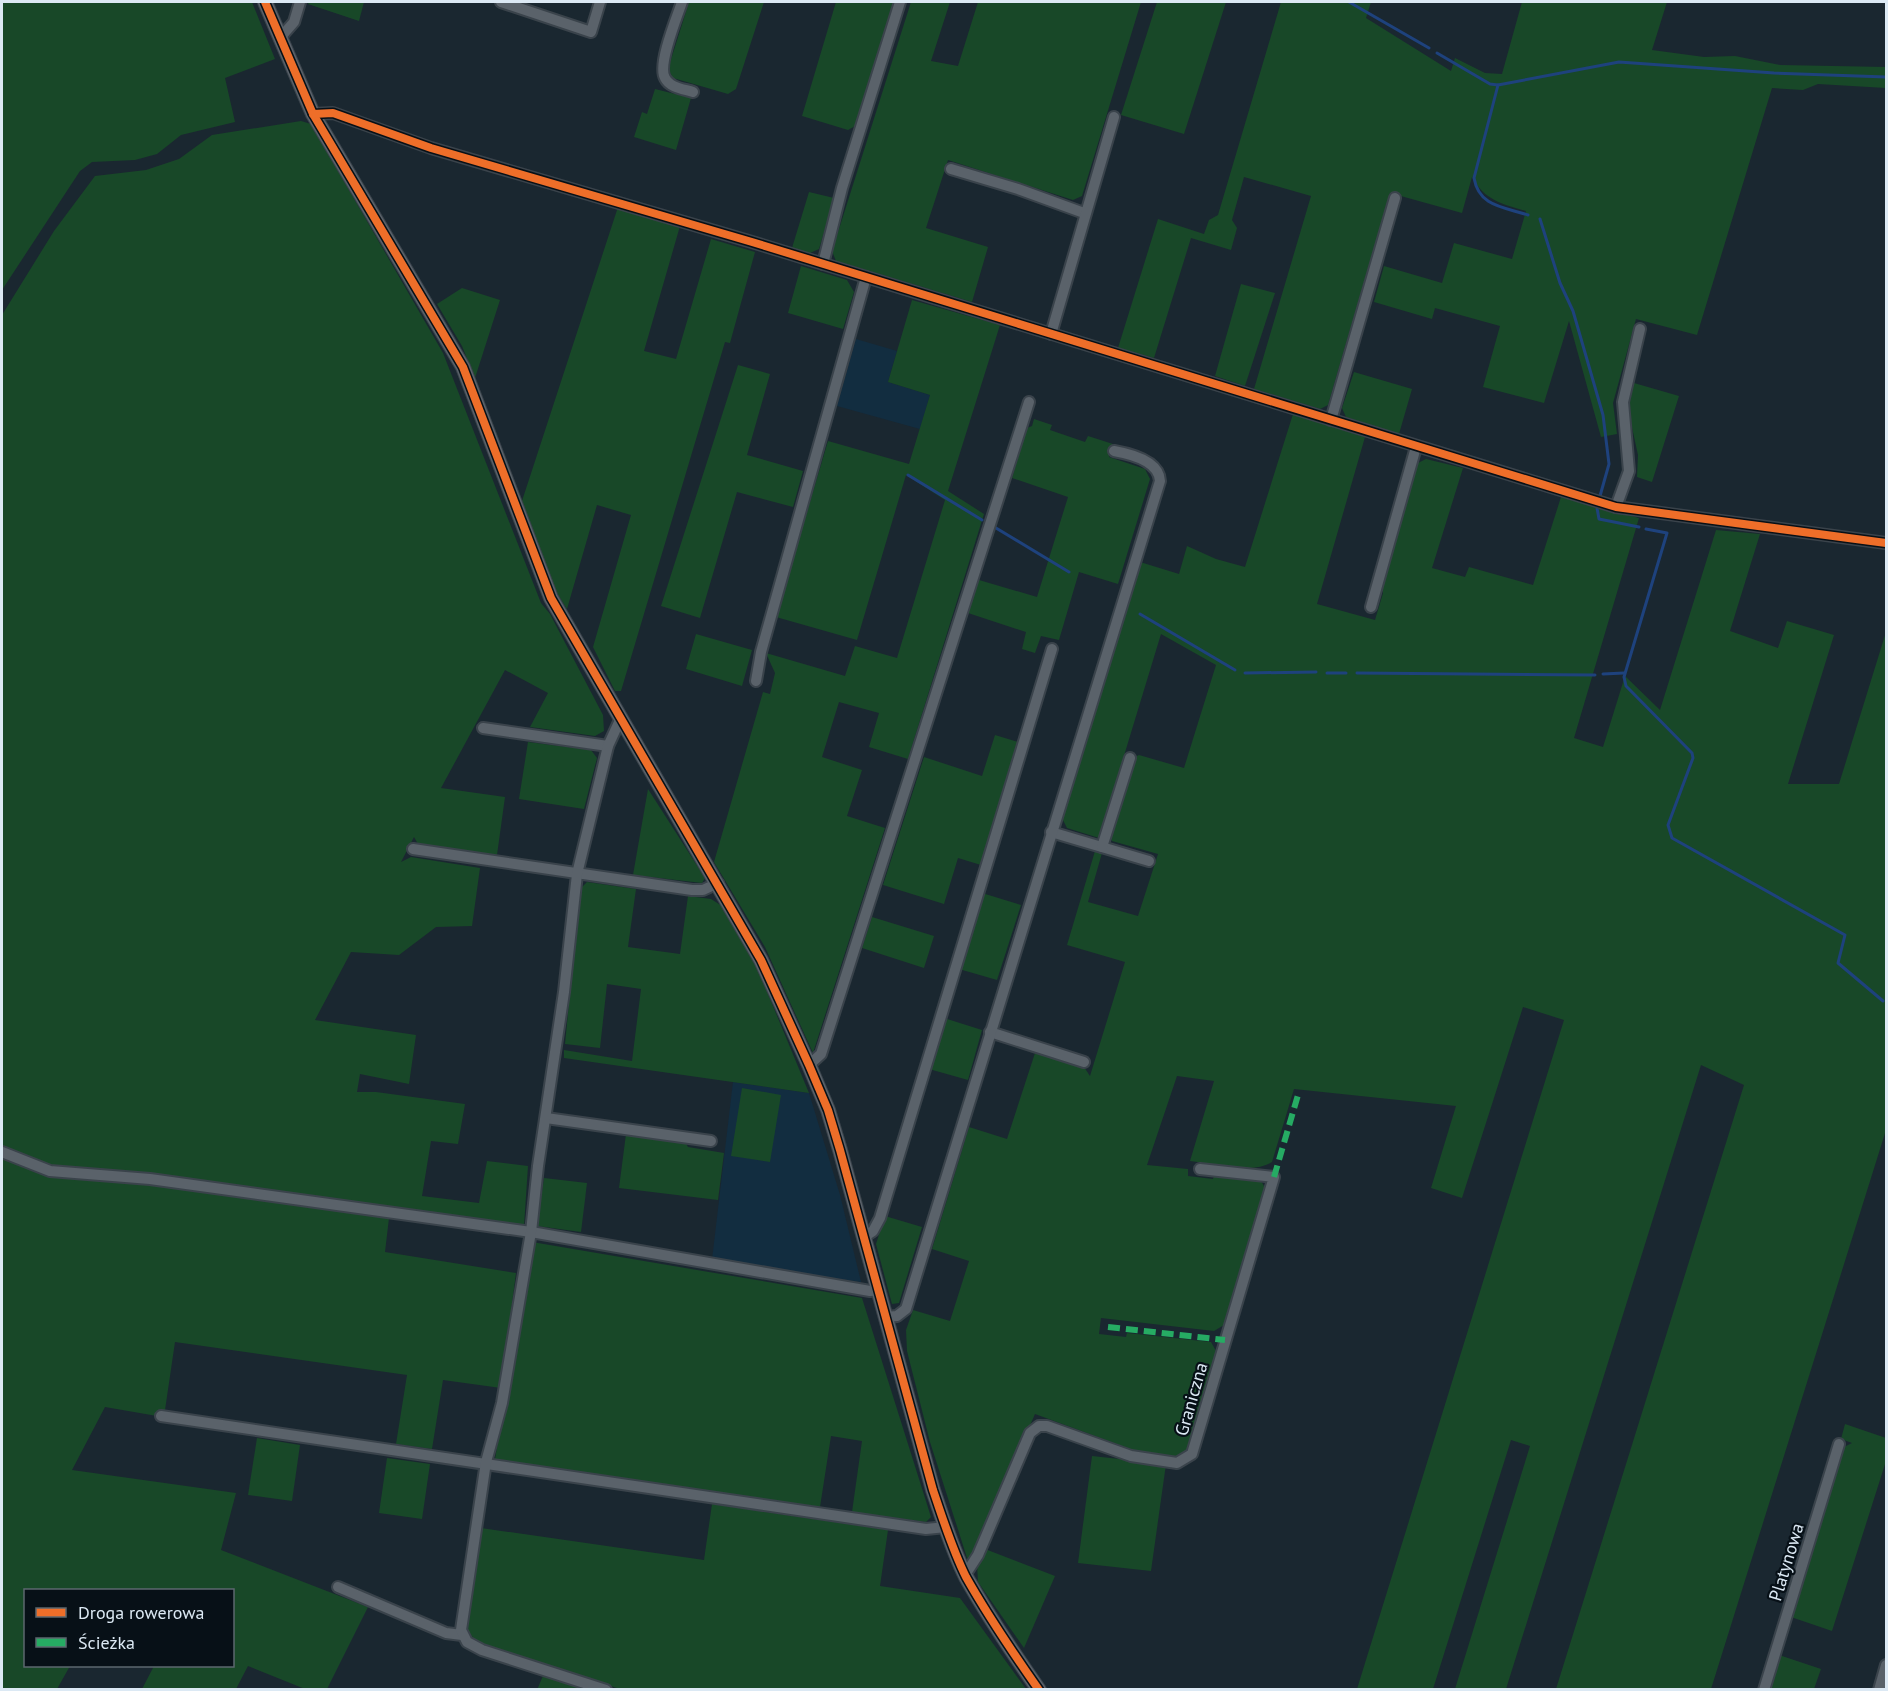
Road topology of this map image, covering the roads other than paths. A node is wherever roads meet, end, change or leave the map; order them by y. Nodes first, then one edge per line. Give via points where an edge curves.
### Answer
1 (265, 2) edge
2 (300, 2) edge
3 (501, 2) edge
4 (600, 2) edge
5 (682, 2) edge
6 (900, 2) edge
7 (280, 38) junction
8 (693, 92) dead end
9 (313, 114) junction
10 (1114, 117) dead end
11 (951, 169) dead end
12 (1395, 198) dead end
13 (1084, 213) junction
14 (823, 264) junction
15 (866, 277) junction
16 (1640, 329) dead end
17 (1051, 334) junction
18 (1029, 402) dead end
19 (1331, 420) junction
20 (1416, 447) junction
21 (1114, 451) dead end
22 (1616, 507) junction
23 (1887, 543) edge
24 (1371, 607) dead end
25 (1052, 649) dead end
26 (756, 681) dead end
27 (620, 720) junction
28 (483, 728) dead end
29 (608, 746) junction
30 (1130, 758) dead end
31 (1051, 832) junction
32 (1102, 847) junction
33 (412, 849) dead end
34 (1149, 861) dead end
35 (577, 874) junction
36 (718, 883) junction
37 (990, 1032) junction
38 (1084, 1062) dead end
39 (809, 1065) junction
40 (546, 1118) junction
41 (711, 1141) dead end
42 (2, 1152) edge
43 (1200, 1169) dead end
44 (531, 1232) junction
45 (864, 1237) junction
46 (878, 1290) junction
47 (886, 1317) junction
48 (161, 1416) dead end
49 (1839, 1444) dead end
50 (486, 1462) junction
51 (946, 1527) junction
52 (965, 1575) junction
53 (338, 1587) dead end
54 (462, 1635) junction
55 (1887, 1665) edge
56 (606, 1689) edge
57 (1039, 1689) edge
58 (1764, 1689) edge
59 (1879, 1689) edge

1 - 7 street
2 - 7 street via 294,22
3 - 4 street via 591,32
5 - 8 street via 663,73 670,84
6 - 14 street via 842,188
7 - 9 street
9 - 14 street via 333,113 431,148
9 - 27 street via 454,349 551,598
10 - 13 street
11 - 13 street
12 - 19 street
13 - 17 street
14 - 15 street
15 - 17 street
15 - 26 street via 760,652
16 - 22 street via 1623,402 1629,471
17 - 19 street
18 - 39 street via 821,1054
19 - 20 street
20 - 22 street
20 - 24 street
21 - 31 street via 1153,466 1160,481
22 - 23 street
25 - 45 street via 880,1218 873,1231
27 - 29 street
27 - 36 street
28 - 29 street
29 - 35 street
30 - 32 street
31 - 32 street
31 - 37 street
32 - 34 street
33 - 35 street
35 - 36 street via 692,890
35 - 40 street
36 - 39 street via 761,960
37 - 38 street
37 - 47 street via 906,1310
39 - 45 street via 833,1127
40 - 41 street
40 - 44 street
42 - 44 street via 50,1172 150,1179
43 - 52 street, Graniczna via 1274,1177 1192,1454 1180,1462 1131,1456 1047,1426 1034,1429 978,1555
44 - 46 street
44 - 50 street via 502,1403
45 - 46 street
46 - 47 street
47 - 51 street
48 - 50 street
49 - 58 street, Platynowa
50 - 51 street via 926,1529
50 - 54 street via 462,1612
51 - 52 street
52 - 57 street via 999,1633
53 - 54 street via 446,1633
54 - 56 street via 482,1650
55 - 59 street

